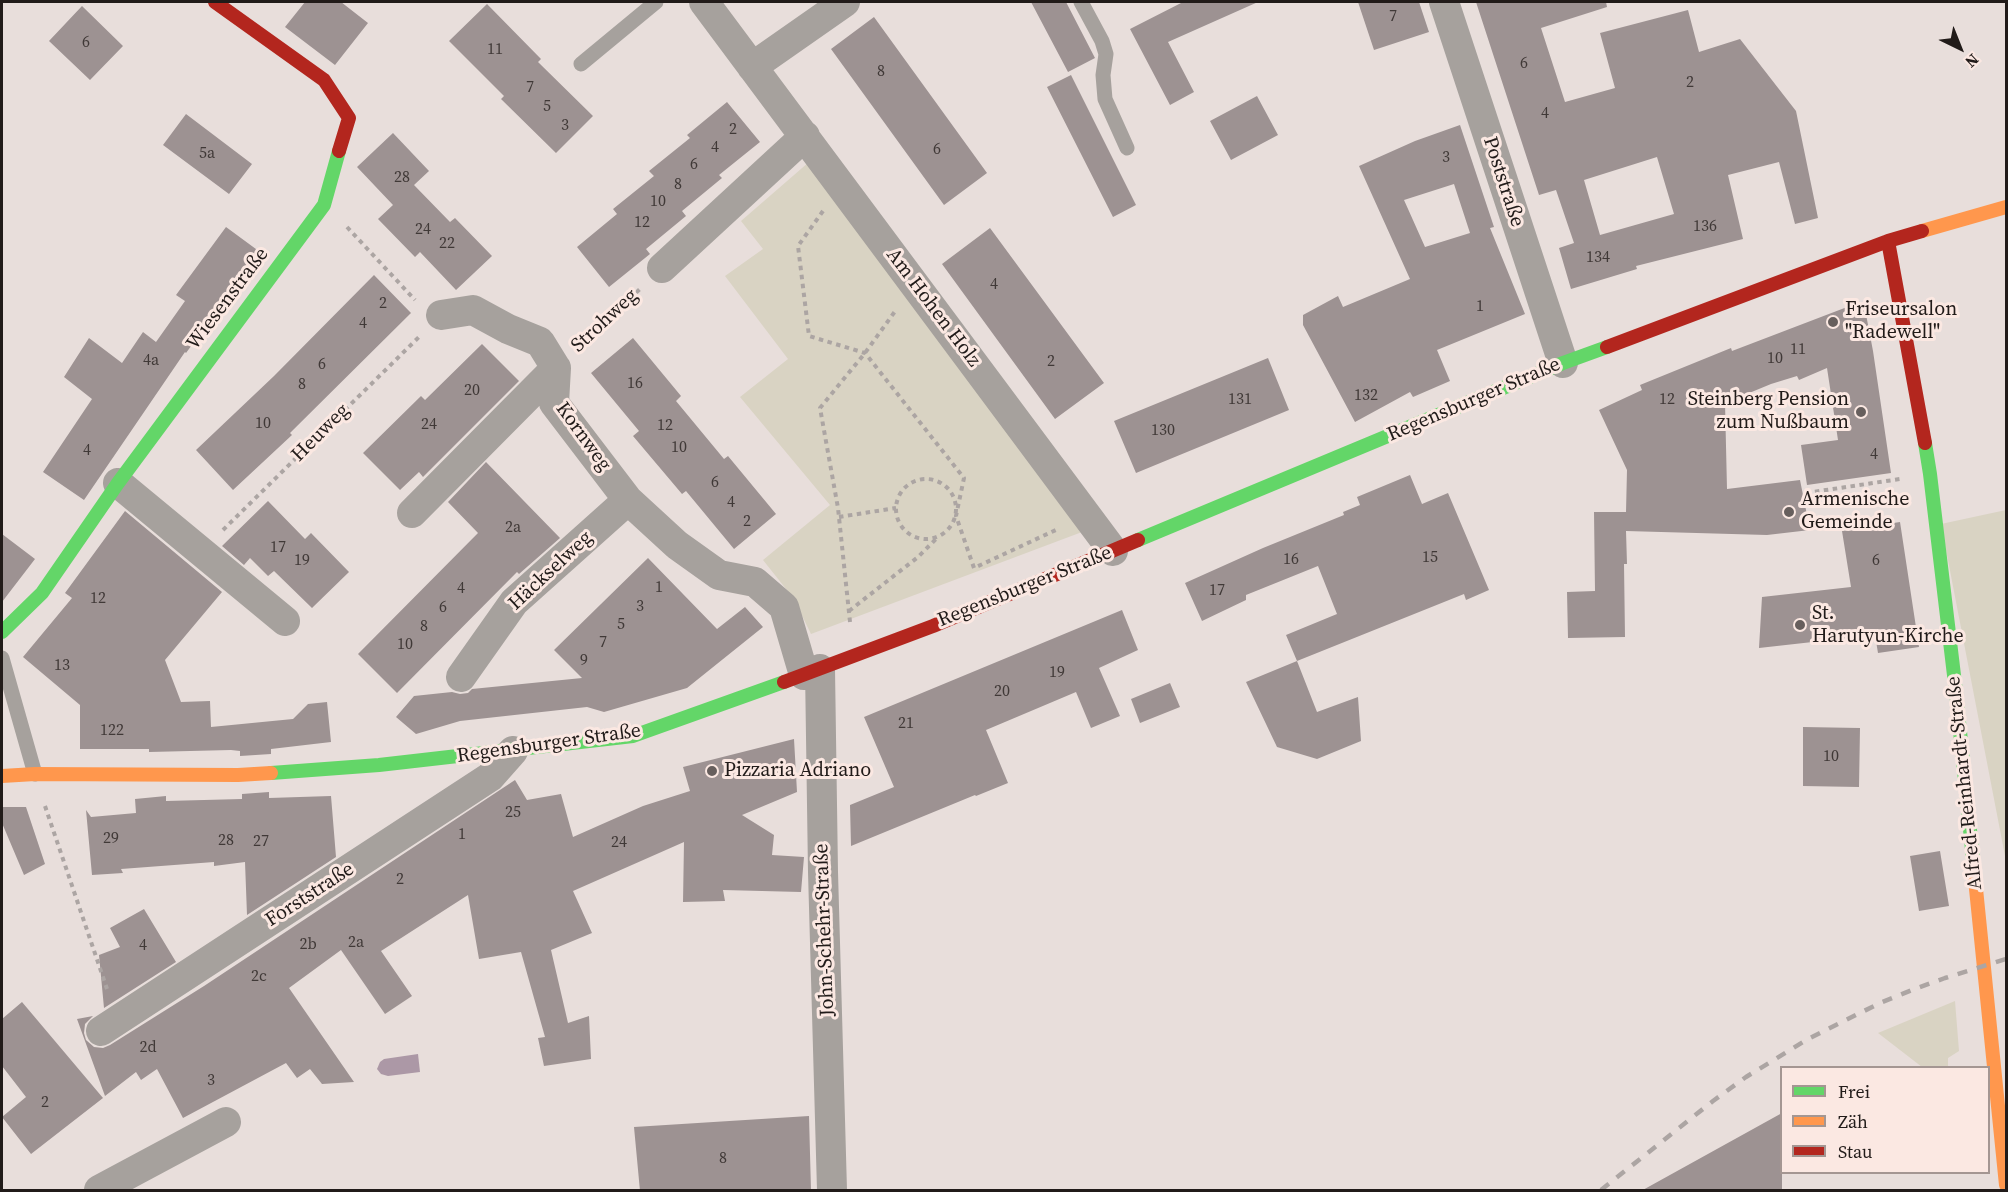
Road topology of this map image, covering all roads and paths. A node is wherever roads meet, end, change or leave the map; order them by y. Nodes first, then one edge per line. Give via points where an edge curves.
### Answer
1 (215, 2) edge
2 (656, 2) edge
3 (705, 2) edge
4 (845, 2) edge
5 (1081, 2) edge
6 (1444, 2) edge
7 (581, 64) dead end
8 (752, 66) junction
9 (806, 136) junction
10 (1127, 148) dead end
11 (841, 185) junction
12 (324, 205) junction
13 (2007, 207) edge
14 (1888, 241) junction
15 (662, 268) joint
16 (915, 283) junction
17 (441, 315) junction
18 (865, 353) junction
19 (1563, 363) junction
20 (556, 368) junction
21 (1930, 474) junction
22 (118, 483) junction
23 (1806, 493) dead end
24 (628, 500) junction
25 (896, 508) junction
26 (412, 513) dead end
27 (956, 516) junction
28 (1086, 516) junction
29 (839, 517) junction
30 (939, 537) junction
31 (1113, 551) junction
32 (201, 552) junction
33 (849, 612) junction
34 (285, 621) dead end
35 (2, 632) edge
36 (853, 656) junction
37 (2, 658) edge
38 (812, 672) junction
39 (461, 677) dead end
40 (513, 752) junction
41 (35, 774) junction
42 (2, 776) edge
43 (109, 1026) joint
44 (226, 1122) dead end
45 (2007, 1185) edge
46 (99, 1191) edge
47 (832, 1191) edge

1 - 12 main road, Wiesenstraße via 324,80 349,118
2 - 7 lane
3 - 8 street, Am Hohen Holz
4 - 8 street
5 - 10 lane via 1102,40 1106,54 1105,99
6 - 19 street, Poststraße
8 - 9 street, Am Hohen Holz
9 - 11 street, Am Hohen Holz
9 - 15 street
11 - 16 street, Am Hohen Holz
11 - 18 path via 798,246 809,336
12 - 17 path via 415,300
12 - 22 main road, Wiesenstraße
13 - 14 main road, Regensburger Straße
14 - 19 main road, Regensburger Straße
14 - 21 main road, Alfred-Reinhardt-Straße
15 - 20 path, Strohweg
16 - 18 path
16 - 28 street, Am Hohen Holz
17 - 20 street via 473,310 540,342
17 - 32 path, Heuweg
18 - 27 path via 964,478
18 - 29 path via 820,408
19 - 31 main road, Regensburger Straße
20 - 24 street, Kornweg via 554,403
20 - 26 street, Strohweg
21 - 23 path
21 - 45 main road, Alfred-Reinhardt-Straße
22 - 32 street
22 - 35 main road, Wiesenstraße via 42,593
24 - 38 street, Kornweg via 677,545 719,575 755,582 784,607
24 - 39 street, Häckselweg via 514,602
25 - 27 path via 902,490 908,485 918,480 934,480 952,493
25 - 29 path
25 - 30 path via 904,530 917,538
27 - 28 path via 974,568
27 - 30 path
28 - 31 street, Am Hohen Holz
29 - 33 path
30 - 33 path
31 - 36 main road, Regensburger Straße
32 - 34 street
33 - 36 path
36 - 38 main road, Regensburger Straße
37 - 41 lane
38 - 40 main road, Regensburger Straße via 633,736
38 - 47 street, John-Schehr-Straße via 823,872
40 - 41 main road, Regensburger Straße via 238,775
40 - 43 street, Forststraße via 490,777
41 - 42 main road, Regensburger Straße
41 - 43 path
44 - 46 street

